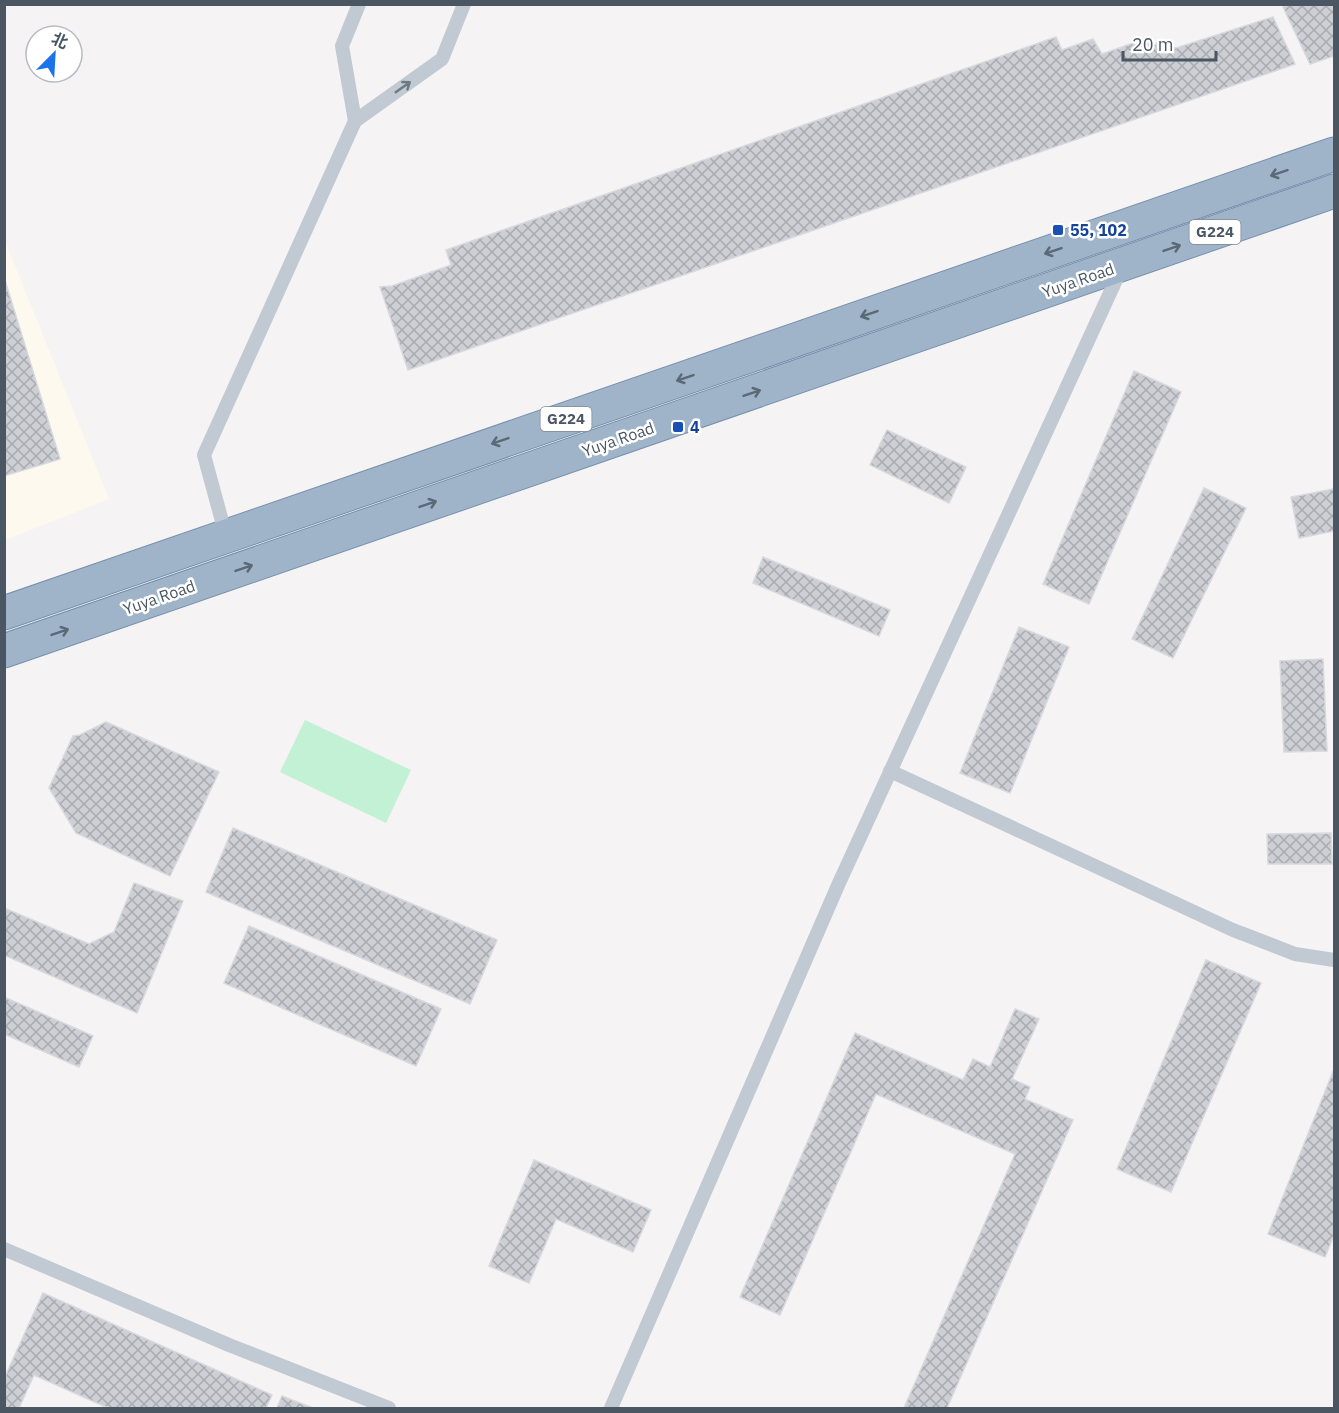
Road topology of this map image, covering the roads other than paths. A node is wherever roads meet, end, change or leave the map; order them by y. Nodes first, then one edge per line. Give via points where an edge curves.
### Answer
1 (359, 4) edge
2 (464, 4) edge
3 (355, 121) junction
4 (1335, 154) edge
5 (1335, 191) edge
6 (1122, 265) junction
7 (226, 536) junction
8 (4, 613) edge
9 (4, 651) edge
10 (890, 771) junction
11 (1335, 960) edge
12 (4, 1249) edge
13 (389, 1408) edge
14 (611, 1408) edge

1 - 3 lane via 342,46
3 -> 2 lane via 442,60
3 - 7 lane via 204,455
4 -> 7 highway, G224
6 -> 5 highway, Yuya Road / G224
9 -> 6 highway, Yuya Road / G224
6 - 10 lane
7 - 8 highway, G224
10 - 11 lane via 1233,930 1294,954
10 - 14 lane
12 - 13 lane

